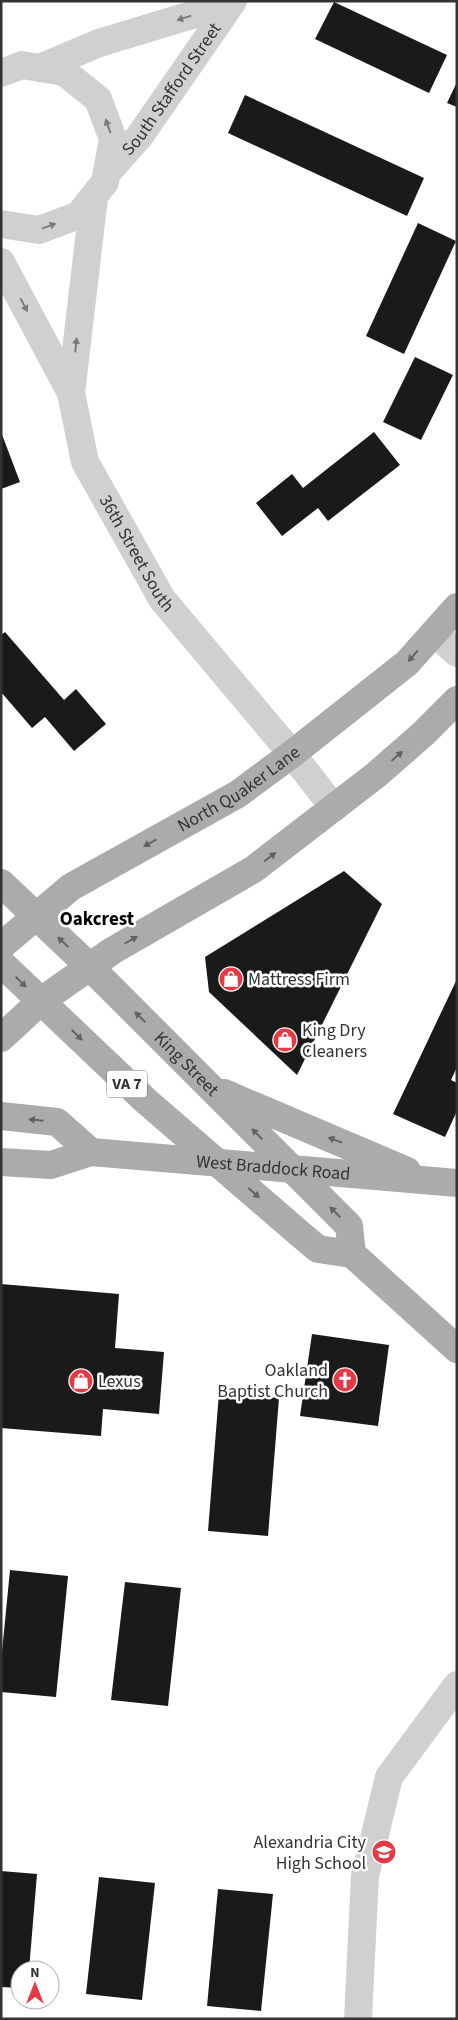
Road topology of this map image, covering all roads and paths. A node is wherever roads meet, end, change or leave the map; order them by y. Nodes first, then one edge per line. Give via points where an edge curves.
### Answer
1 (232, 2) edge
2 (40, 68) junction
3 (3, 71) edge
4 (107, 173) junction
5 (94, 196) junction
6 (1, 224) edge
7 (1, 262) edge
8 (71, 393) junction
9 (457, 607) edge
10 (434, 633) junction
11 (457, 652) edge
12 (457, 700) edge
13 (292, 754) junction
14 (334, 808) junction
15 (1, 884) edge
16 (36, 917) junction
17 (1, 946) edge
18 (1, 963) edge
19 (90, 967) junction
20 (41, 1001) junction
21 (1, 1038) edge
22 (212, 1089) junction
23 (1, 1116) edge
24 (91, 1152) junction
25 (218, 1161) junction
26 (1, 1162) edge
27 (292, 1168) junction
28 (427, 1179) junction
29 (457, 1182) edge
30 (352, 1254) junction
31 (457, 1349) edge
32 (457, 1685) edge
33 (358, 2019) edge

1 -> 2 street via 99,43
1 - 4 street, South Stafford Street via 139,137
2 - 3 street via 22,65
4 -> 2 street via 113,139 98,99 64,72
4 - 5 street via 105,182
6 -> 5 street via 39,230 79,215
8 -> 5 street
7 -> 8 street, 36th Street South
8 - 13 street, 36th Street South via 85,462 162,599
9 - 10 main road, North Quaker Lane
10 - 11 street
10 -> 13 main road, North Quaker Lane via 407,663
14 -> 12 main road via 424,733
13 - 14 street, 36th Street South
13 -> 16 main road, North Quaker Lane via 238,794 71,887
19 -> 14 main road via 254,869
15 - 16 main road, King Street
16 - 17 main road, North Quaker Lane
19 -> 16 main road, King Street
18 -> 20 main road, VA 7
19 - 20 main road
22 -> 19 main road, King Street
20 - 21 main road
20 -> 25 main road, VA 7 via 146,1101
27 -> 22 main road, King Street
28 -> 22 main road
24 -> 23 main road via 57,1122
24 - 25 main road, West Braddock Road
24 - 26 main road, West Braddock Road via 50,1166
25 - 27 main road, West Braddock Road
25 -> 30 main road, VA 7 via 318,1249
27 - 28 main road, West Braddock Road
30 -> 27 main road, King Street via 349,1226
28 - 29 main road, West Braddock Road
30 - 31 main road
32 - 33 street via 389,1777 365,1876

